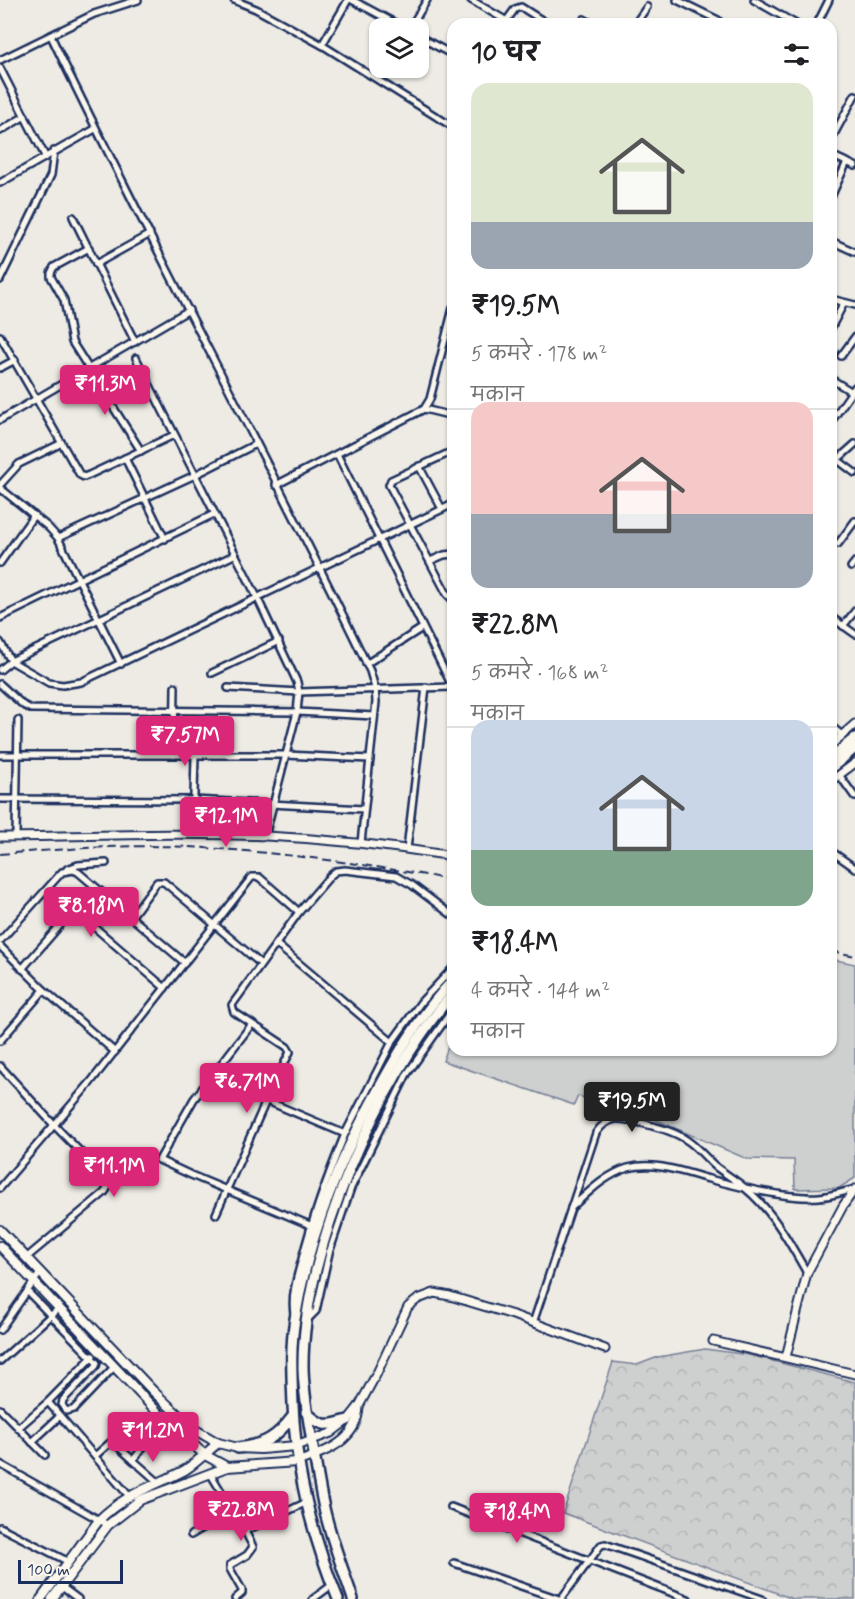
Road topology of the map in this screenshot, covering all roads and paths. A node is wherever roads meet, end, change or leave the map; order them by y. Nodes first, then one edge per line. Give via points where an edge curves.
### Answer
1 (138, 0) edge
2 (234, 0) edge
3 (350, 0) edge
4 (427, 0) edge
5 (471, 0) edge
6 (677, 0) edge
7 (754, 0) edge
8 (829, 0) edge
9 (647, 7) dead end
10 (385, 18) edge
11 (416, 18) edge
12 (503, 18) edge
13 (512, 18) edge
14 (538, 18) edge
15 (639, 18) edge
16 (714, 18) edge
17 (786, 18) edge
18 (820, 18) edge
19 (51, 36) junction
20 (429, 42) edge
21 (322, 45) junction
22 (447, 52) edge
23 (0, 60) edge
24 (0, 68) edge
25 (855, 95) edge
26 (853, 105) edge
27 (25, 116) junction
28 (447, 123) edge
29 (95, 129) junction
30 (837, 130) edge
31 (0, 131) edge
32 (54, 152) junction
33 (45, 156) junction
34 (837, 157) edge
35 (848, 162) junction
36 (855, 166) edge
37 (0, 183) edge
38 (837, 185) edge
39 (73, 217) dead end
40 (150, 234) junction
41 (837, 244) edge
42 (89, 248) junction
43 (855, 252) edge
44 (96, 264) junction
45 (0, 280) edge
46 (837, 301) edge
47 (844, 303) junction
48 (855, 305) edge
49 (189, 310) junction
50 (837, 316) edge
51 (447, 332) edge
52 (0, 336) edge
53 (855, 337) edge
54 (135, 342) junction
55 (841, 356) dead end
56 (136, 358) dead end
57 (15, 360) junction
58 (0, 368) edge
59 (89, 368) junction
60 (837, 382) edge
61 (854, 389) edge
62 (36, 398) junction
63 (424, 409) junction
64 (837, 414) edge
65 (447, 415) edge
66 (0, 420) edge
67 (174, 435) junction
68 (62, 442) junction
69 (256, 444) junction
70 (855, 444) edge
71 (141, 451) junction
72 (337, 454) junction
73 (447, 454) edge
74 (124, 458) junction
75 (837, 460) joint
76 (419, 466) junction
77 (855, 473) edge
78 (195, 475) junction
79 (276, 484) junction
80 (0, 486) edge
81 (145, 498) junction
82 (447, 507) edge
83 (442, 509) junction
84 (214, 514) junction
85 (34, 515) junction
86 (855, 521) edge
87 (409, 525) junction
88 (58, 538) junction
89 (165, 539) junction
90 (380, 539) junction
91 (838, 544) dead end
92 (234, 555) junction
93 (447, 555) edge
94 (430, 561) junction
95 (0, 563) edge
96 (319, 567) junction
97 (78, 579) junction
98 (447, 590) edge
99 (257, 597) junction
100 (855, 611) edge
101 (0, 618) edge
102 (99, 620) junction
103 (837, 622) edge
104 (843, 626) junction
105 (422, 628) junction
106 (855, 634) edge
107 (279, 641) junction
108 (0, 642) edge
109 (11, 661) junction
110 (121, 664) junction
111 (366, 664) junction
112 (0, 670) edge
113 (212, 673) dead end
114 (447, 677) edge
115 (0, 684) edge
116 (175, 687) dead end
117 (426, 687) junction
118 (447, 687) edge
119 (228, 688) dead end
120 (375, 688) junction
121 (299, 692) junction
122 (175, 711) junction
123 (297, 712) junction
124 (375, 716) junction
125 (18, 720) dead end
126 (855, 724) edge
127 (837, 731) edge
128 (843, 736) junction
129 (855, 738) edge
130 (837, 740) edge
131 (855, 748) edge
132 (837, 753) edge
133 (0, 755) edge
134 (174, 755) junction
135 (195, 755) junction
136 (286, 755) junction
137 (17, 756) junction
138 (370, 759) junction
139 (837, 763) edge
140 (855, 763) edge
141 (840, 776) junction
142 (837, 778) edge
143 (855, 796) edge
144 (0, 799) edge
145 (17, 799) junction
146 (194, 800) junction
147 (273, 803) junction
148 (364, 809) junction
149 (193, 834) junction
150 (16, 836) junction
151 (265, 836) junction
152 (0, 837) edge
153 (361, 843) junction
154 (407, 849) junction
155 (447, 855) edge
156 (837, 855) edge
157 (106, 863) dead end
158 (855, 868) edge
159 (66, 870) junction
160 (299, 912) junction
161 (447, 912) edge
162 (131, 917) junction
163 (215, 926) junction
164 (0, 941) edge
165 (276, 944) junction
166 (0, 946) edge
167 (185, 963) junction
168 (261, 964) junction
169 (22, 969) junction
170 (447, 975) edge
171 (447, 987) edge
172 (165, 988) junction
173 (44, 990) junction
174 (447, 1000) edge
175 (447, 1017) edge
176 (252, 1024) junction
177 (0, 1041) edge
178 (392, 1042) junction
179 (115, 1052) junction
180 (0, 1066) edge
181 (212, 1077) junction
182 (266, 1101) junction
183 (54, 1125) junction
184 (353, 1137) junction
185 (0, 1188) edge
186 (746, 1188) junction
187 (855, 1189) edge
188 (226, 1190) junction
189 (570, 1209) junction
190 (216, 1214) dead end
191 (310, 1225) junction
192 (0, 1230) edge
193 (0, 1246) edge
194 (26, 1258) junction
195 (40, 1273) junction
196 (807, 1273) junction
197 (34, 1283) junction
198 (28, 1292) junction
199 (59, 1308) junction
200 (50, 1315) junction
201 (295, 1319) junction
202 (306, 1321) junction
203 (533, 1323) junction
204 (0, 1330) edge
205 (713, 1341) dead end
206 (605, 1349) dead end
207 (99, 1351) junction
208 (92, 1357) junction
209 (786, 1357) junction
210 (0, 1361) edge
211 (114, 1367) junction
212 (855, 1374) edge
213 (48, 1401) junction
214 (359, 1406) junction
215 (0, 1409) edge
216 (306, 1412) junction
217 (60, 1416) junction
218 (293, 1416) junction
219 (165, 1420) junction
220 (348, 1420) junction
221 (18, 1428) junction
222 (312, 1441) junction
223 (32, 1442) junction
224 (218, 1443) junction
225 (296, 1446) junction
226 (238, 1448) junction
227 (45, 1455) dead end
228 (205, 1455) junction
229 (95, 1456) junction
230 (314, 1456) junction
231 (133, 1460) junction
232 (297, 1462) junction
233 (0, 1464) edge
234 (227, 1467) junction
235 (210, 1473) junction
236 (158, 1482) junction
237 (129, 1496) junction
238 (305, 1503) junction
239 (451, 1507) dead end
240 (233, 1510) junction
241 (99, 1520) junction
242 (108, 1525) junction
243 (0, 1527) edge
244 (245, 1531) junction
245 (191, 1535) dead end
246 (591, 1560) junction
247 (69, 1562) junction
248 (454, 1563) dead end
249 (332, 1585) junction
250 (62, 1587) junction
251 (41, 1599) edge
252 (52, 1599) edge
253 (78, 1599) edge
254 (235, 1599) edge
255 (313, 1599) edge
256 (338, 1599) edge
257 (353, 1599) edge
258 (560, 1599) edge
259 (688, 1599) edge
260 (762, 1599) edge

1 - 19 street via 93,14
2 - 21 street
3 - 10 street
3 - 21 street
4 - 11 street
5 - 12 street
6 - 16 street
7 - 17 street
8 - 18 street
9 - 15 street
13 - 14 street via 515,9 521,7
19 - 23 street
19 - 29 street
20 - 22 street
21 - 28 street
24 - 27 street
25 - 26 street
26 - 30 street
27 - 31 street
27 - 33 street
29 - 32 street
29 - 40 street
32 - 33 street
32 - 45 street via 51,175
33 - 37 street
34 - 35 street
35 - 36 street
35 - 38 street
39 - 42 street
40 - 44 street
40 - 49 street
41 - 43 street
42 - 44 street
42 - 59 street via 54,267 51,273 66,306 70,338
44 - 54 street
46 - 47 street
47 - 48 street
47 - 50 street
49 - 54 street
49 - 69 street
51 - 63 street
52 - 57 street
53 - 55 street
54 - 59 street
56 - 67 street
57 - 58 street
57 - 62 street
59 - 62 street
59 - 71 street
60 - 61 street
61 - 64 street
62 - 66 street
62 - 68 street
63 - 65 street
63 - 72 street
67 - 71 street
67 - 78 street
68 - 74 street via 84,477
68 - 80 street via 19,465
69 - 78 street
69 - 79 street
70 - 75 street
71 - 74 street
72 - 79 street
72 - 90 street
73 - 76 street
74 - 81 street
75 - 77 street
76 - 83 street
76 - 87 street via 389,483
78 - 81 street
78 - 84 street
79 - 96 street
80 - 85 street
81 - 88 street
81 - 89 street
82 - 83 street
83 - 87 street
84 - 89 street
84 - 92 street
85 - 88 street
85 - 95 street
86 - 91 street
87 - 90 street
87 - 94 street
88 - 97 street
89 - 97 street
90 - 96 street
90 - 105 street
92 - 99 street
92 - 102 street
93 - 94 street
94 - 98 street
96 - 99 street
96 - 111 street
97 - 101 street
97 - 102 street
99 - 107 street
99 - 110 street
100 - 104 street
102 - 109 street
102 - 110 street
103 - 104 street
104 - 106 street
105 - 111 street
105 - 114 street
107 - 113 street
107 - 121 street
108 - 109 street
109 - 110 street via 49,683 63,685 81,682
109 - 112 street
111 - 120 street
115 - 122 street via 31,709
116 - 122 street
117 - 118 street
117 - 120 street
117 - 154 street
119 - 121 street
120 - 121 street
120 - 124 street
121 - 123 street
122 - 123 street
122 - 134 street
123 - 124 street
123 - 136 street
124 - 138 street
125 - 137 street
126 - 128 street
127 - 128 street
128 - 130 street
129 - 132 main road
131 - 139 main road
133 - 137 street
134 - 135 street
134 - 137 street
135 - 136 street
135 - 146 street
136 - 138 street
136 - 147 street
137 - 145 street
138 - 148 street
140 - 141 street
141 - 142 street
141 - 143 street
144 - 145 street
145 - 146 street
145 - 150 street
146 - 147 street
146 - 149 street
147 - 148 street
147 - 151 street
148 - 153 street
149 - 150 street
149 - 151 street
150 - 152 street
151 - 153 street
153 - 154 street
154 - 155 street
156 - 158 street
157 - 159 street
159 - 162 street via 78,872
159 - 164 street
160 - 161 street via 330,876 345,870 401,878
160 - 163 street via 256,876
160 - 165 street
162 - 163 street via 161,881
162 - 167 street
163 - 167 street
163 - 168 street
165 - 168 street
165 - 178 street
166 - 169 street
167 - 172 street
168 - 176 street via 232,1005
169 - 172 street via 69,915 77,912
169 - 173 street
170 - 178 street
171 - 184 main road via 401,1049
172 - 179 street
173 - 177 street
173 - 179 street
174 - 184 main road
175 - 202 street via 407,1074 351,1188 329,1253 316,1311
176 - 181 street
176 - 182 street via 290,1052
178 - 184 street
179 - 183 street
180 - 183 street
181 - 182 street
181 - 188 street via 189,1106 159,1160
182 - 184 street
182 - 188 street
183 - 185 street
183 - 194 street via 106,1178 108,1188
184 - 191 street
184 - 201 main road via 330,1187
184 - 202 main road
186 - 187 street via 816,1197
186 - 189 street via 644,1165 627,1168 602,1181
186 - 189 street via 687,1140 613,1118 596,1133
186 - 196 street via 778,1225
187 - 196 street
188 - 190 street
188 - 191 street
189 - 203 street
191 - 201 street via 295,1285
192 - 194 main road
193 - 197 main road
194 - 195 main road
195 - 197 street
195 - 224 main road via 153,1391 192,1428
196 - 209 street
197 - 198 street
197 - 199 main road
198 - 200 street
198 - 204 street
199 - 200 street
199 - 207 main road
200 - 208 street
200 - 210 street
201 - 218 main road via 291,1367
202 - 216 main road
203 - 206 street
203 - 214 street via 450,1296 434,1293 418,1299 400,1320
205 - 209 street
207 - 208 street
207 - 211 main road
208 - 211 street via 96,1366 63,1400 66,1411 74,1409
208 - 213 street
209 - 212 street
211 - 219 main road
213 - 217 street
213 - 221 street
214 - 220 street
214 - 230 street via 355,1427 347,1437
215 - 221 street
216 - 220 main road via 324,1426
216 - 222 main road
217 - 223 street
217 - 229 street
218 - 225 main road
218 - 226 main road via 272,1439
219 - 228 main road
219 - 231 street
220 - 222 street
221 - 223 street
222 - 225 street
222 - 230 main road
223 - 227 street
224 - 226 main road
224 - 228 main road
225 - 226 main road
225 - 232 main road
228 - 234 main road
228 - 236 main road
229 - 231 street via 112,1441
229 - 237 street
230 - 232 street
230 - 257 main road via 324,1510
231 - 236 street
232 - 234 main road
232 - 238 main road
233 - 241 street
234 - 235 main road
235 - 240 street
235 - 242 main road via 140,1500
236 - 237 main road
237 - 241 main road
238 - 244 street
238 - 249 main road
239 - 246 street
240 - 244 street
240 - 245 street
241 - 242 street
241 - 247 main road
242 - 250 main road
243 - 247 street
244 - 254 street via 253,1547 230,1566 242,1590
246 - 258 street
246 - 259 street
246 - 260 street via 601,1545 611,1545
247 - 251 main road
248 - 258 street
249 - 255 street
249 - 256 main road
250 - 252 main road
250 - 253 street

